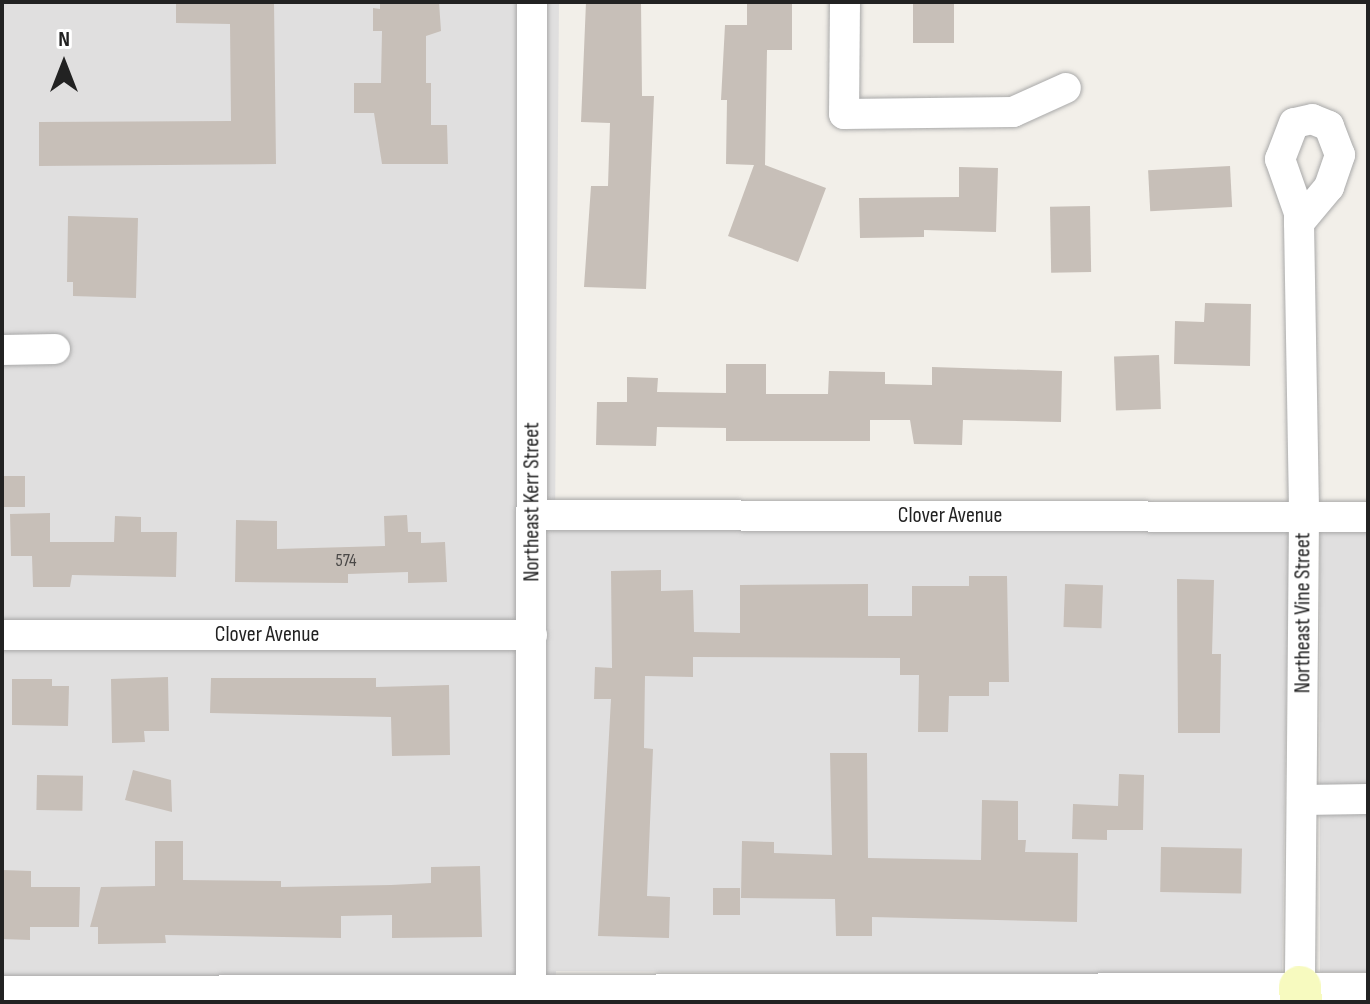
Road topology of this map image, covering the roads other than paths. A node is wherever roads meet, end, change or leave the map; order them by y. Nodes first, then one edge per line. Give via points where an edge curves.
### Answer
1 (532, 2) edge
2 (845, 2) edge
3 (1066, 88) dead end
4 (1299, 223) dead end
5 (55, 349) dead end
6 (2, 350) edge
7 (532, 515) junction
8 (1304, 517) junction
9 (1368, 517) edge
10 (2, 635) edge
11 (532, 635) junction
12 (1368, 799) edge
13 (1302, 800) junction
14 (1368, 988) edge
15 (2, 991) edge
16 (1301, 995) edge
17 (531, 996) edge

1 - 7 street, Northeast Kerr Street
2 - 3 street via 844,114 1013,112
4 - 8 street, Northeast Vine Street
5 - 6 street
7 - 8 street, Clover Avenue
7 - 11 street, Northeast Kerr Street
8 - 9 street, Clover Avenue
8 - 13 street, Northeast Vine Street
10 - 11 street, Clover Avenue
11 - 17 street, Northeast Kerr Street
12 - 13 street
13 - 16 street, Northeast Vine Street
14 - 16 street
15 - 17 street
16 - 17 street

